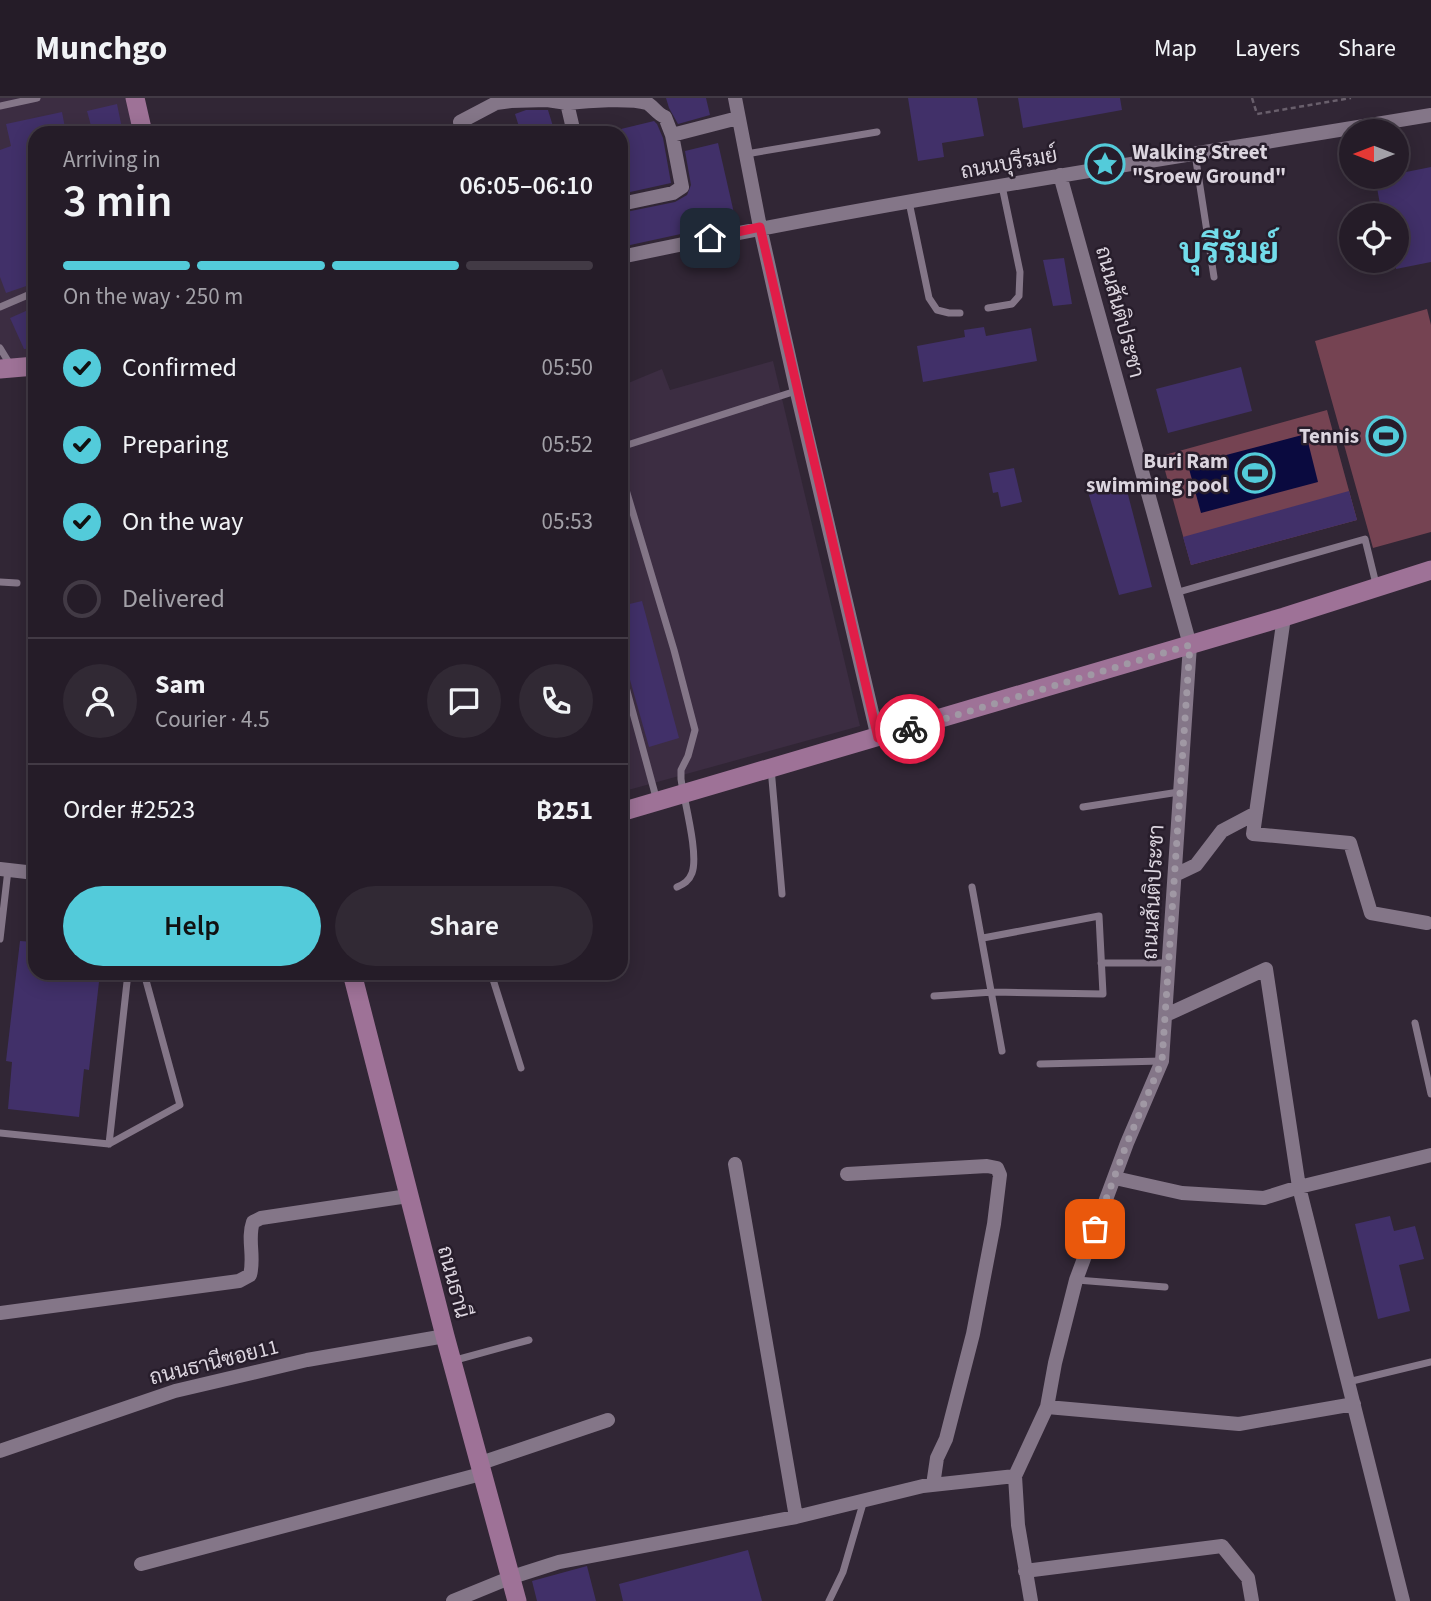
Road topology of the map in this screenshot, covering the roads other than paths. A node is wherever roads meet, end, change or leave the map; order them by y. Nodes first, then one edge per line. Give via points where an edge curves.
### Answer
1 (37, 98) edge
2 (135, 98) edge
3 (735, 98) edge
4 (567, 103) junction
5 (0, 106) edge
6 (1431, 115) edge
7 (738, 118) junction
8 (460, 122) dead end
9 (141, 126) edge
10 (572, 126) edge
11 (877, 132) dead end
12 (672, 135) junction
13 (746, 154) junction
14 (1195, 154) junction
15 (1060, 175) junction
16 (1002, 185) junction
17 (909, 201) junction
18 (628, 203) edge
19 (760, 227) junction
20 (628, 255) edge
21 (1213, 277) dead end
22 (28, 295) edge
23 (0, 307) edge
24 (988, 309) dead end
25 (960, 313) dead end
26 (0, 348) edge
27 (28, 366) edge
28 (6, 368) edge
29 (797, 391) junction
30 (628, 445) edge
31 (628, 496) edge
32 (1431, 570) edge
33 (0, 582) edge
34 (17, 583) dead end
35 (1377, 588) junction
36 (1175, 593) junction
37 (1284, 617) junction
38 (1190, 645) junction
39 (628, 695) edge
40 (878, 738) junction
41 (771, 768) junction
42 (1180, 792) junction
43 (683, 793) junction
44 (657, 801) junction
45 (1083, 807) dead end
46 (628, 810) edge
47 (1256, 813) junction
48 (4, 870) edge
49 (28, 872) edge
50 (1175, 875) junction
51 (677, 887) dead end
52 (972, 887) dead end
53 (782, 894) dead end
54 (1427, 923) dead end
55 (982, 938) junction
56 (0, 939) edge
57 (1101, 963) junction
58 (1170, 963) junction
59 (127, 980) edge
60 (146, 980) edge
61 (354, 980) edge
62 (493, 980) edge
63 (993, 992) junction
64 (934, 996) dead end
65 (1166, 1015) junction
66 (1415, 1023) dead end
67 (1002, 1051) dead end
68 (1162, 1061) junction
69 (1040, 1064) dead end
70 (521, 1068) dead end
71 (1431, 1094) edge
72 (0, 1133) edge
73 (109, 1144) junction
74 (1431, 1155) edge
75 (735, 1164) dead end
76 (848, 1174) dead end
77 (1115, 1178) junction
78 (1299, 1187) junction
79 (408, 1196) junction
80 (1076, 1280) junction
81 (1165, 1287) dead end
82 (0, 1313) edge
83 (445, 1336) junction
84 (529, 1340) dead end
85 (452, 1361) junction
86 (1431, 1362) edge
87 (1348, 1382) junction
88 (1354, 1404) junction
89 (1047, 1407) junction
90 (608, 1420) dead end
91 (0, 1451) edge
92 (480, 1469) junction
93 (1015, 1476) junction
94 (933, 1485) junction
95 (865, 1500) junction
96 (796, 1517) junction
97 (141, 1564) dead end
98 (1025, 1571) junction
99 (512, 1577) junction
100 (453, 1601) edge
101 (517, 1601) edge
102 (829, 1601) edge
103 (1031, 1601) edge
104 (1252, 1601) edge
105 (1403, 1601) edge

1 - 5 lane
2 - 9 street
3 - 7 street
4 - 8 street via 496,103
4 - 10 street
4 - 12 street via 611,98 648,103 665,117
6 - 14 street, ถนนบุรีรมย์
7 - 12 street
7 - 13 street
11 - 13 lane
12 - 18 street via 682,187
13 - 19 street
14 - 15 street, ถนนบุรีรมย์
14 - 21 lane
15 - 16 street, ถนนบุรีรมย์
15 - 36 street, ถนนสันติประชา
16 - 17 street, ถนนบุรีรมย์
16 - 24 lane via 1020,272 1019,296 1012,304
17 - 19 street, ถนนบุรีรมย์
17 - 25 lane via 929,298 937,310
19 - 20 street, ถนนบุรีรมย์
19 - 29 street
22 - 23 lane
26 - 28 lane
27 - 28 street
29 - 30 lane
29 - 40 street
31 - 43 lane via 695,730 681,770
32 - 35 street
33 - 34 lane
35 - 36 lane via 1366,539
35 - 37 street
36 - 38 street, ถนนสันติประชา
37 - 38 street
37 - 47 street
38 - 40 street
38 - 42 street, ถนนสันติประชา
39 - 44 lane
40 - 41 street
41 - 43 street
41 - 53 lane
42 - 45 lane
42 - 50 street, ถนนสันติประชา
43 - 44 street
43 - 51 lane via 693,871
44 - 46 street
47 - 50 street via 1222,831 1196,865
47 - 54 street via 1253,834 1350,843 1371,913
48 - 49 street
48 - 56 lane
50 - 58 street, ถนนสันติประชา
52 - 55 lane
55 - 57 lane via 1098,916
55 - 63 lane
57 - 58 lane
57 - 63 lane via 1103,994
58 - 65 street, ถนนสันติประชา
59 - 73 lane
60 - 73 lane via 180,1105
61 - 79 street, ถนนธานี
62 - 70 lane
63 - 64 lane
63 - 67 lane
65 - 68 street, ถนนสันติประชา
65 - 78 street via 1266,969
66 - 71 lane
68 - 69 lane
68 - 77 street, ถนนสันติประชา
72 - 73 lane
74 - 78 street
75 - 96 street
76 - 94 street via 987,1167 997,1168 1000,1175 973,1334
77 - 78 street via 1182,1193 1264,1198
77 - 80 street, ถนนสันติประชา
78 - 87 street
79 - 82 street via 253,1222 254,1262 250,1275 239,1281
79 - 83 street, ถนนธานี
80 - 81 lane
80 - 89 street, ถนนสันติประชา
83 - 85 street, ถนนธานี
83 - 91 street, ถนนธานีซอย11 via 307,1360 175,1391
84 - 85 lane
85 - 92 street, ถนนธานี
86 - 87 lane
87 - 88 street
88 - 89 street via 1239,1424
88 - 105 street
89 - 93 street, ถนนสันติประชา
90 - 92 street
92 - 97 street
92 - 99 street, ถนนธานี
93 - 94 street
93 - 98 street, ถนนสันติประชา
94 - 95 street
95 - 96 street
95 - 102 lane via 844,1572
96 - 99 street via 559,1562
98 - 103 street, ถนนสันติประชา
98 - 104 street via 1223,1546 1248,1578
99 - 100 street
99 - 101 street, ถนนธานี

